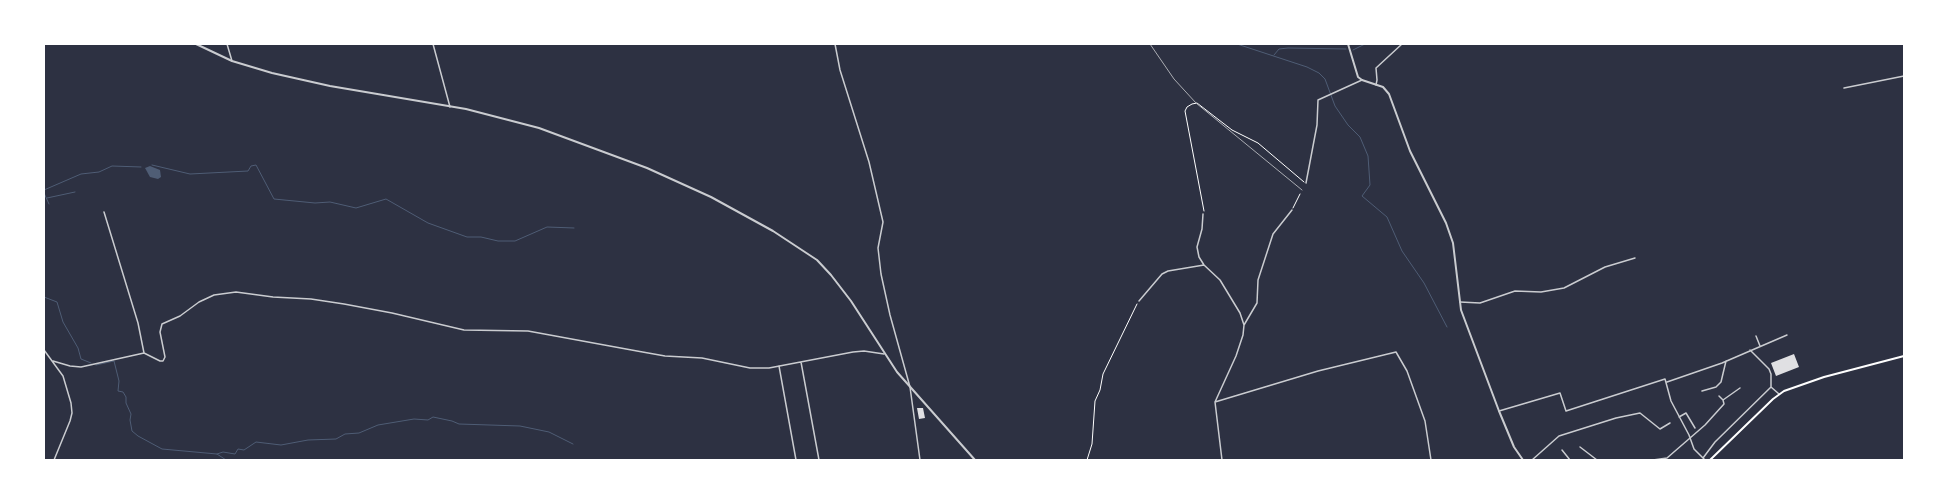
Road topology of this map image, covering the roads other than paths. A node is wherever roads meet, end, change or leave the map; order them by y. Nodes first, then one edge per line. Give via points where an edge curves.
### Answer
1 (196, 44) edge
2 (227, 44) edge
3 (434, 44) edge
4 (835, 44) edge
5 (1348, 44) edge
6 (1402, 44) edge
7 (232, 61) junction
8 (1904, 76) edge
9 (1362, 80) junction
10 (1376, 85) junction
11 (1844, 88) dead end
12 (450, 107) junction
13 (1306, 183) road end
14 (1292, 210) road end
15 (104, 212) dead end
16 (1204, 214) road end
17 (1635, 258) dead end
18 (1204, 265) junction
19 (1139, 302) road end
20 (1460, 302) junction
21 (1244, 324) junction
22 (1787, 335) dead end
23 (1756, 336) dead end
24 (1760, 346) junction
25 (44, 350) edge
26 (1750, 350) junction
27 (144, 353) junction
28 (886, 354) junction
29 (1904, 356) edge
30 (52, 361) junction
31 (801, 362) junction
32 (1726, 362) junction
33 (779, 366) junction
34 (1667, 382) junction
35 (910, 387) junction
36 (1771, 387) junction
37 (1740, 388) dead end
38 (1702, 391) dead end
39 (1780, 394) junction
40 (1719, 396) dead end
41 (1723, 400) junction
42 (1215, 402) junction
43 (1499, 411) junction
44 (1679, 417) junction
45 (1670, 423) dead end
46 (1695, 428) dead end
47 (1690, 438) junction
48 (1580, 447) dead end
49 (1562, 450) dead end
50 (1703, 458) junction
51 (54, 460) edge
52 (796, 460) edge
53 (819, 460) edge
54 (920, 460) edge
55 (975, 460) edge
56 (1222, 460) edge
57 (1431, 460) edge
58 (1523, 460) edge
59 (1532, 460) edge
60 (1570, 460) edge
61 (1597, 460) edge
62 (1618, 460) edge
63 (1628, 460) edge
64 (1654, 460) edge
65 (1705, 460) edge
66 (1710, 460) edge

1 - 7 street
2 - 7 street
3 - 12 street
4 - 35 street via 840,70 869,162 883,222 878,248 881,274
5 - 9 street via 1356,72
6 - 10 street via 1376,68
7 - 12 street via 300,80
8 - 11 street
9 - 10 street
9 - 13 street via 1320,98 1317,102 1317,125
10 - 20 street via 1383,87 1389,94 1410,150 1446,223 1453,243
12 - 28 street via 539,128 647,168 696,189 773,231 807,252 831,275 851,300
14 - 21 street via 1273,234 1258,280 1257,303
15 - 27 street via 144,344
16 - 18 street via 1197,247
17 - 20 street via 1605,267 1564,288 1541,292 1515,291 1484,302
18 - 19 street via 1162,274
18 - 21 street via 1220,280
20 - 43 street
21 - 42 street via 1236,356
22 - 24 street
23 - 24 street
24 - 26 street
25 - 30 street
26 - 32 street
26 - 36 street via 1769,369
27 - 30 street via 81,367
27 - 33 street via 160,361 164,360 161,327 196,303 214,295 236,292 311,299 392,313 464,330 520,329 665,356 702,358 750,368 766,369
28 - 31 street via 853,352
28 - 35 street
29 - 39 main road via 1805,382
30 - 51 street via 68,388 72,413
31 - 33 street
31 - 53 street
32 - 34 street
32 - 38 street via 1721,382 1716,387
33 - 52 street
34 - 43 street via 1665,379 1566,411 1560,393
34 - 44 street via 1671,401
35 - 54 street
35 - 55 street
36 - 39 street
36 - 50 street via 1715,442
37 - 41 street
39 - 66 main road
40 - 41 street
41 - 47 street via 1724,404
42 - 56 street
42 - 57 street via 1318,371 1396,352 1407,371 1425,421
43 - 58 street via 1514,447
44 - 46 street via 1686,413
44 - 47 street
45 - 59 street via 1660,430 1640,413 1616,418 1559,436
47 - 50 street via 1694,449
47 - 64 street via 1666,458
48 - 61 street
49 - 60 street
50 - 65 street
62 - 63 street

